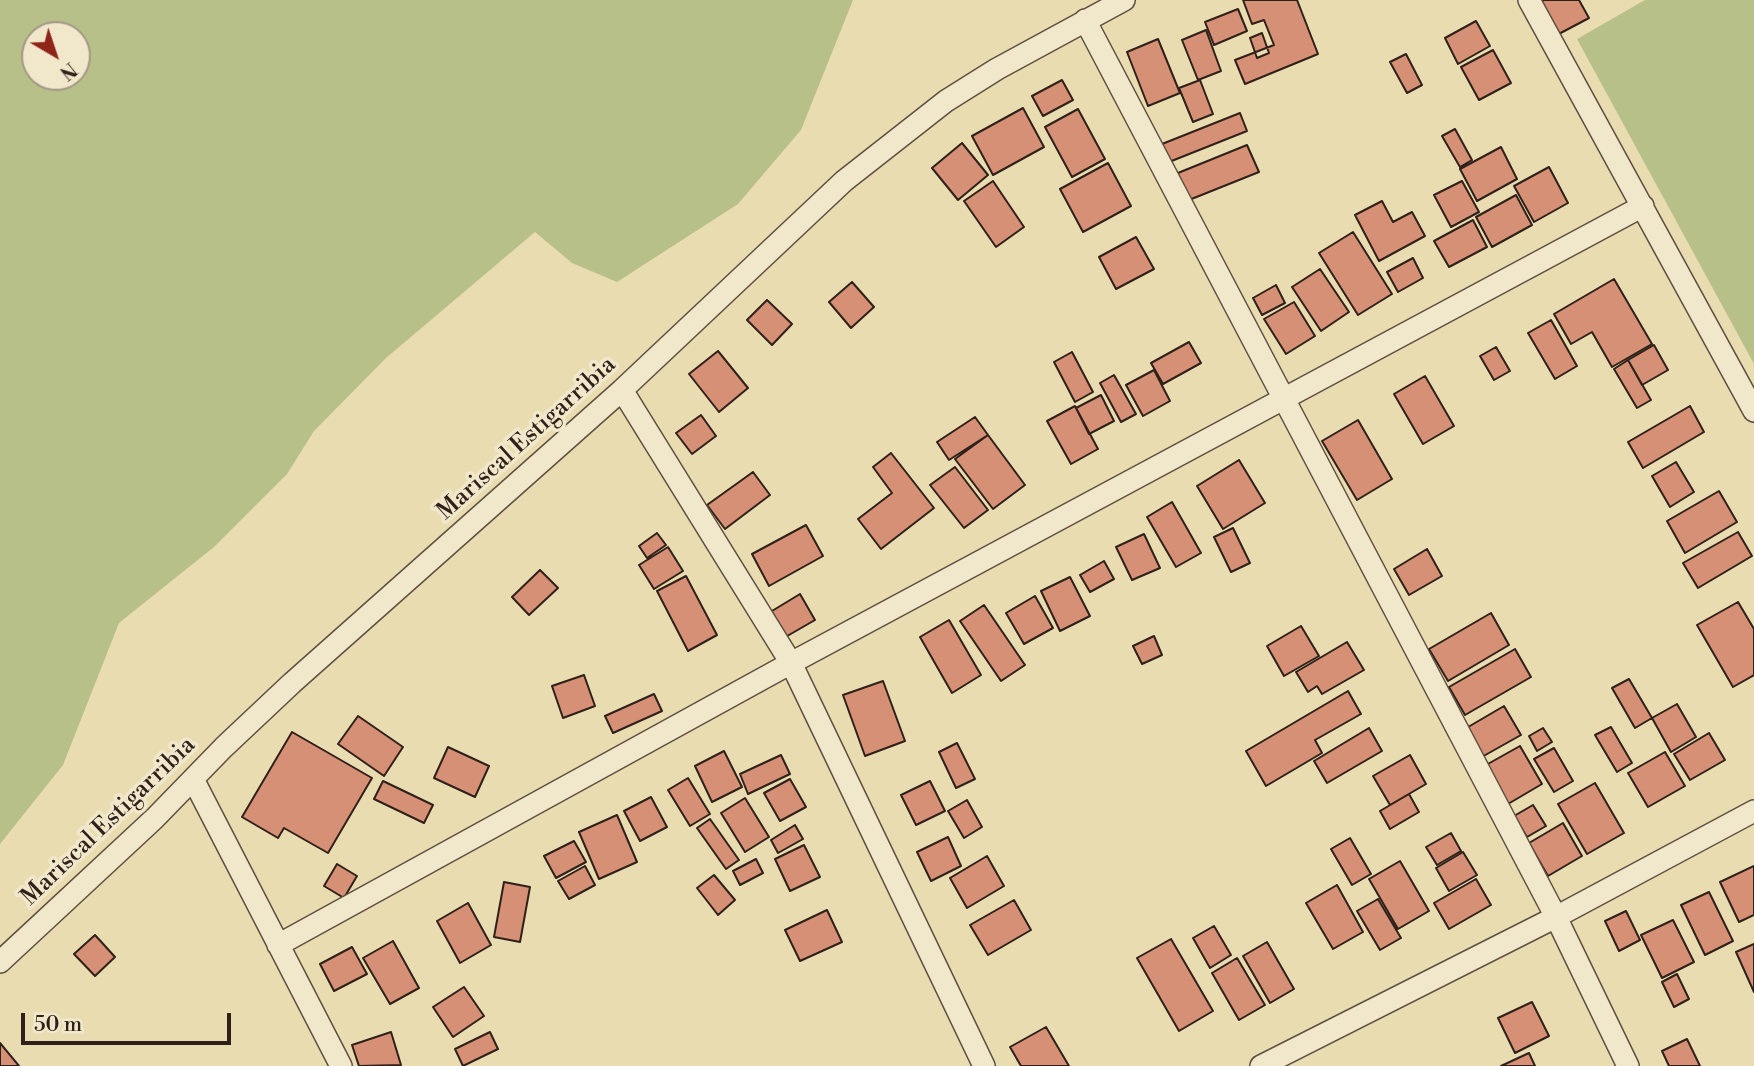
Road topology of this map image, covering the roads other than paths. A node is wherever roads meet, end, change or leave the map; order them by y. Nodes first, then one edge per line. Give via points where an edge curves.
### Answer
1 (1124, 0) edge
2 (1530, 0) edge
3 (1086, 20) junction
4 (1643, 206) junction
5 (622, 390) junction
6 (1284, 398) junction
7 (1754, 411) edge
8 (791, 663) junction
9 (193, 779) junction
10 (1754, 811) edge
11 (1556, 917) junction
12 (278, 945) junction
13 (0, 962) edge
14 (341, 1066) edge
15 (984, 1066) edge
16 (1261, 1066) edge
17 (1628, 1066) edge

1 - 3 street, Mariscal Estigarribia
2 - 4 street
3 - 5 street, Mariscal Estigarribia via 946,101 844,181
3 - 6 street
4 - 6 street
4 - 7 street
5 - 8 street
5 - 9 street, Mariscal Estigarribia via 292,683
6 - 8 street
6 - 11 street
8 - 12 street
8 - 15 street
9 - 12 street
9 - 13 street, Mariscal Estigarribia
10 - 11 street
11 - 16 street
11 - 17 street
12 - 14 street

